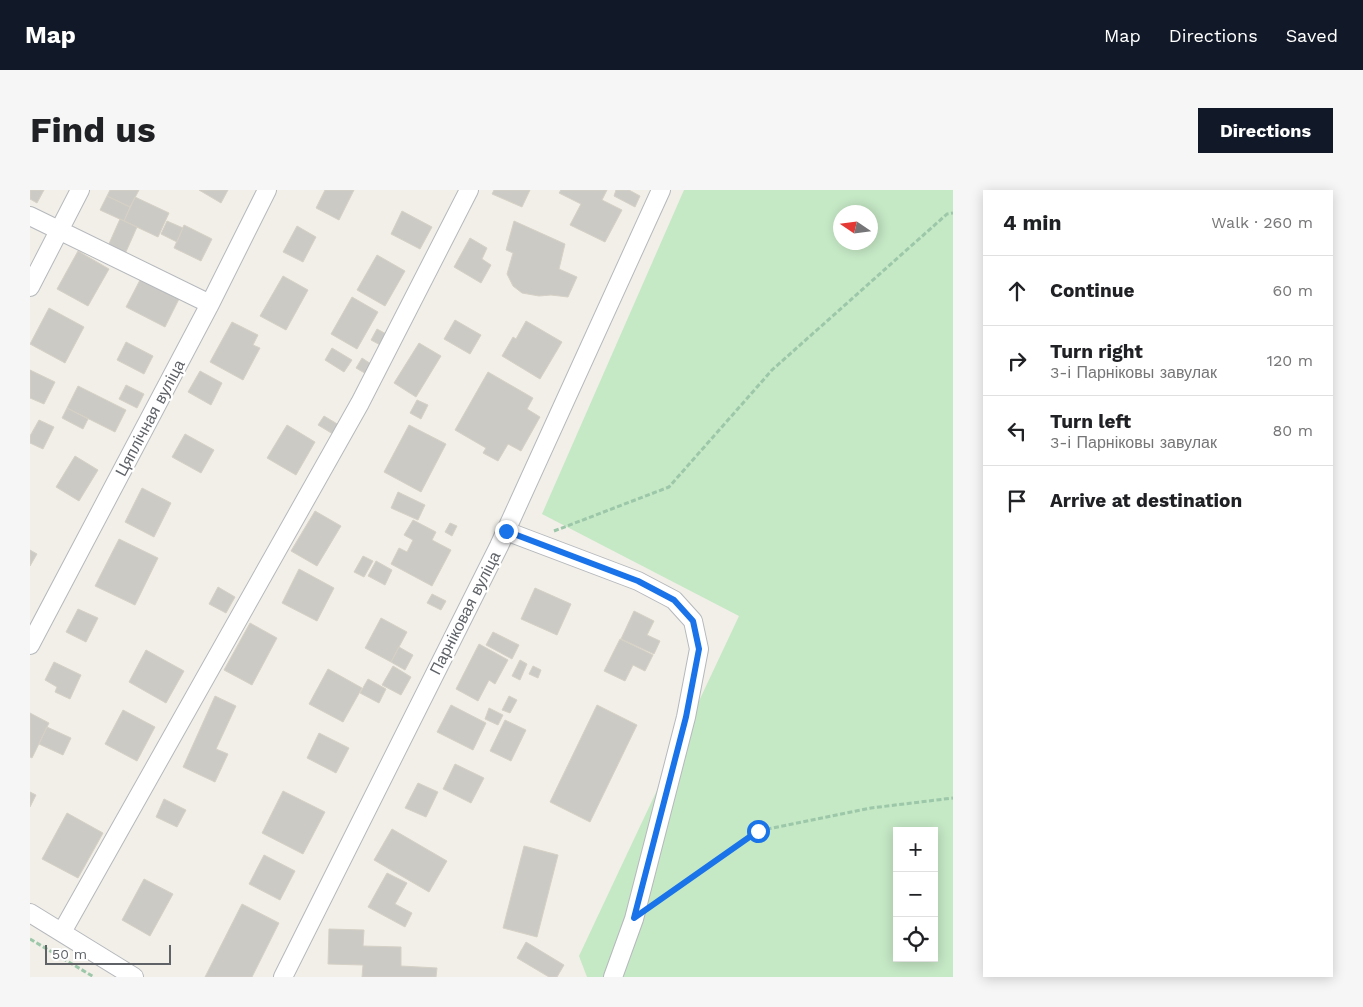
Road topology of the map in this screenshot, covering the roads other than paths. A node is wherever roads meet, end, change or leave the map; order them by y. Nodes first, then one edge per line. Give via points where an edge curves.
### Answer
1 (80, 190) edge
2 (267, 190) edge
3 (469, 190) edge
4 (661, 190) edge
5 (30, 216) edge
6 (60, 230) junction
7 (30, 287) edge
8 (210, 304) junction
9 (506, 531) junction
10 (30, 646) edge
11 (30, 913) edge
12 (62, 932) junction
13 (286, 976) edge
14 (134, 977) edge
15 (613, 977) edge

1 - 6 street
2 - 8 street, Цяплічная вуліца
3 - 12 street via 360,403
4 - 9 street, Парніковая вуліца
5 - 6 street
6 - 7 street
6 - 8 street
8 - 10 street, Цяплічная вуліца
9 - 13 street, Парніковая вуліца
9 - 15 street via 638,581 674,600 693,621 699,649 686,717 634,918
11 - 12 street
12 - 14 street

